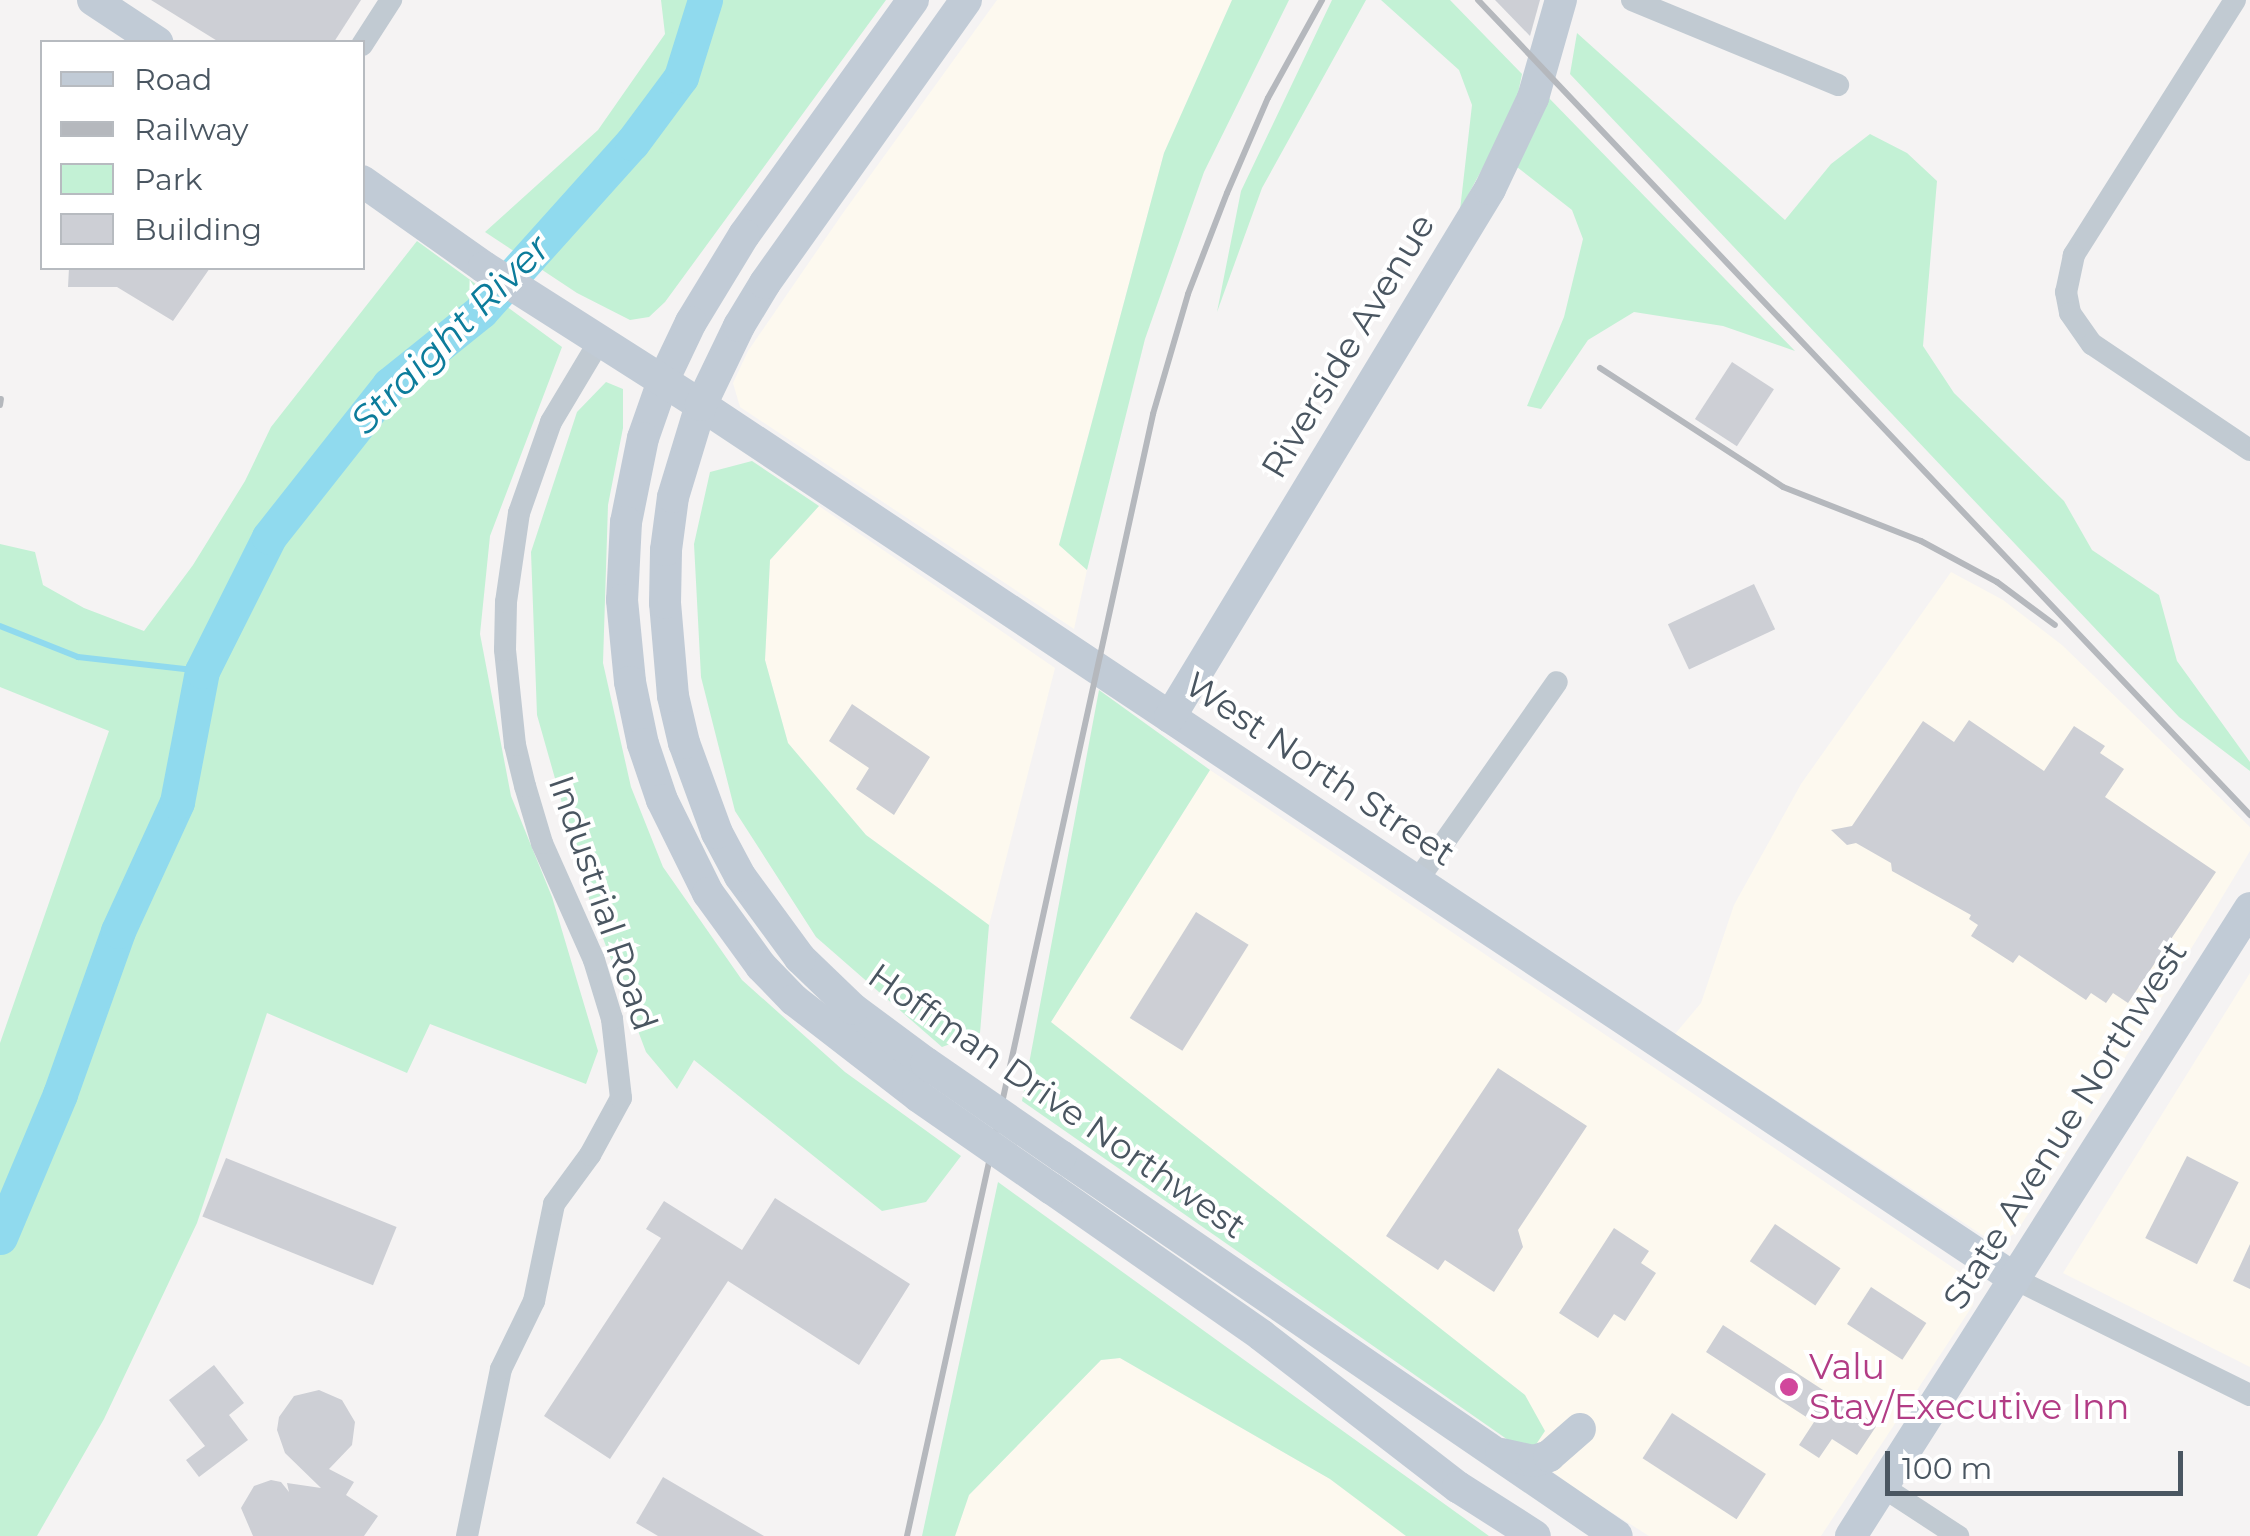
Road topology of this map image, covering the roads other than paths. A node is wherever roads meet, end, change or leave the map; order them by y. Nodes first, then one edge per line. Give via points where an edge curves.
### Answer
1 (93, 0) edge
2 (391, 0) edge
3 (913, 0) edge
4 (966, 0) edge
5 (1560, 0) edge
6 (1632, 0) edge
7 (2234, 0) edge
8 (153, 40) edge
9 (365, 40) edge
10 (1838, 84) dead end
11 (365, 183) edge
12 (600, 340) junction
13 (663, 381) junction
14 (700, 404) junction
15 (2250, 450) edge
16 (1557, 682) dead end
17 (1170, 717) junction
18 (1417, 881) junction
19 (2250, 908) edge
20 (2015, 1279) junction
21 (2250, 1395) edge
22 (1486, 1449) junction
23 (1458, 1487) junction
24 (1883, 1487) junction
25 (1608, 1530) edge
26 (468, 1536) edge
27 (1519, 1536) edge
28 (1535, 1536) edge
29 (1851, 1536) edge
30 (1958, 1536) edge

1 - 8 main road
2 - 9 street
3 - 13 main road, Hoffman Drive Northwest via 711,285
4 - 14 main road, Hoffman Drive Northwest via 765,283
5 - 17 main road, Riverside Avenue via 1533,98 1498,176
6 - 10 street
7 - 15 street via 2074,255 2066,292 2070,313 2092,344
11 - 12 main road, West North Street
12 - 13 main road, West North Street
12 - 26 street, Industrial Road via 551,422 519,513 506,650 515,745 542,843 612,1018 621,1098 554,1204 534,1301 501,1369
13 - 14 main road, West North Street
13 - 23 main road, Hoffman Drive Northwest, bridge via 632,482 622,600 630,682 662,800 708,892 761,966 829,1030 1262,1336
14 - 17 main road, West North Street
14 - 22 main road, Hoffman Drive Northwest, bridge via 674,497 665,603 674,696 699,786 740,876 780,934 853,1009
16 - 18 street
17 - 18 main road, West North Street
18 - 20 main road, West North Street
19 - 20 main road, State Avenue Northwest
20 - 21 street, West North Street
20 - 24 main road, State Avenue Northwest
22 - 25 main road, Hoffman Drive Northwest
22 - 25 main road via 1534,1460 1549,1456 1580,1429 1572,1451 1577,1498
23 - 27 main road
23 - 28 main road, Hoffman Drive Northwest
24 - 29 main road, State Avenue Northwest
24 - 30 street

